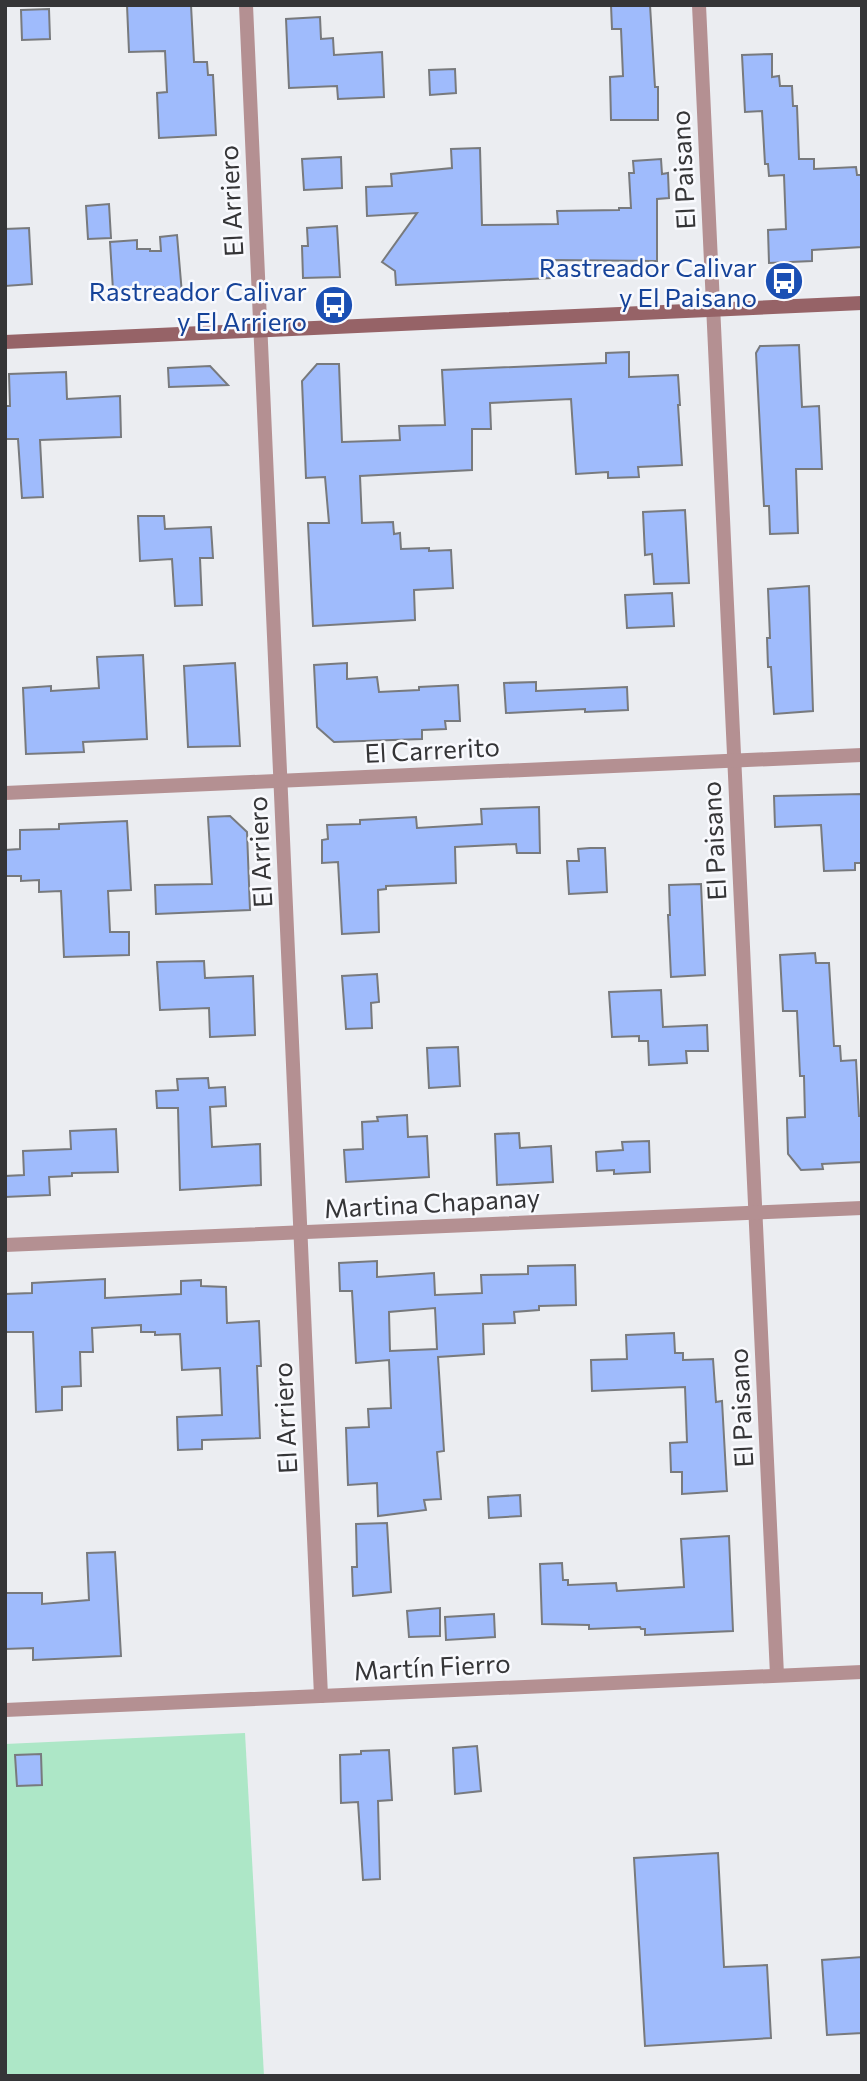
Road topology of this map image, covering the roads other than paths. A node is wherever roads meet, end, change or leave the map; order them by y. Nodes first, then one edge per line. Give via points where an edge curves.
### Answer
1 (246, 5) edge
2 (699, 5) edge
3 (862, 303) edge
4 (713, 310) junction
5 (260, 330) junction
6 (5, 342) edge
7 (862, 754) edge
8 (734, 760) junction
9 (280, 781) junction
10 (5, 793) edge
11 (862, 1208) edge
12 (755, 1212) junction
13 (300, 1233) junction
14 (5, 1245) edge
15 (862, 1672) edge
16 (777, 1675) junction
17 (321, 1696) junction
18 (5, 1710) edge

1 - 5 street, El Arriero
2 - 4 street, El Paisano
3 - 4 main road
4 - 5 main road
4 - 8 street, El Paisano
5 - 6 main road
5 - 9 street, El Arriero
7 - 8 street, El Carrerito
8 - 9 street, El Carrerito
8 - 12 street, El Paisano
9 - 10 street, El Carrerito
9 - 13 street, El Arriero
11 - 12 street, Martina Chapanay
12 - 13 street, Martina Chapanay
12 - 16 street, El Paisano
13 - 14 street, Martina Chapanay
13 - 17 street, El Arriero
15 - 16 street, Martín Fierro
16 - 17 street, Martín Fierro
17 - 18 street, Martín Fierro

